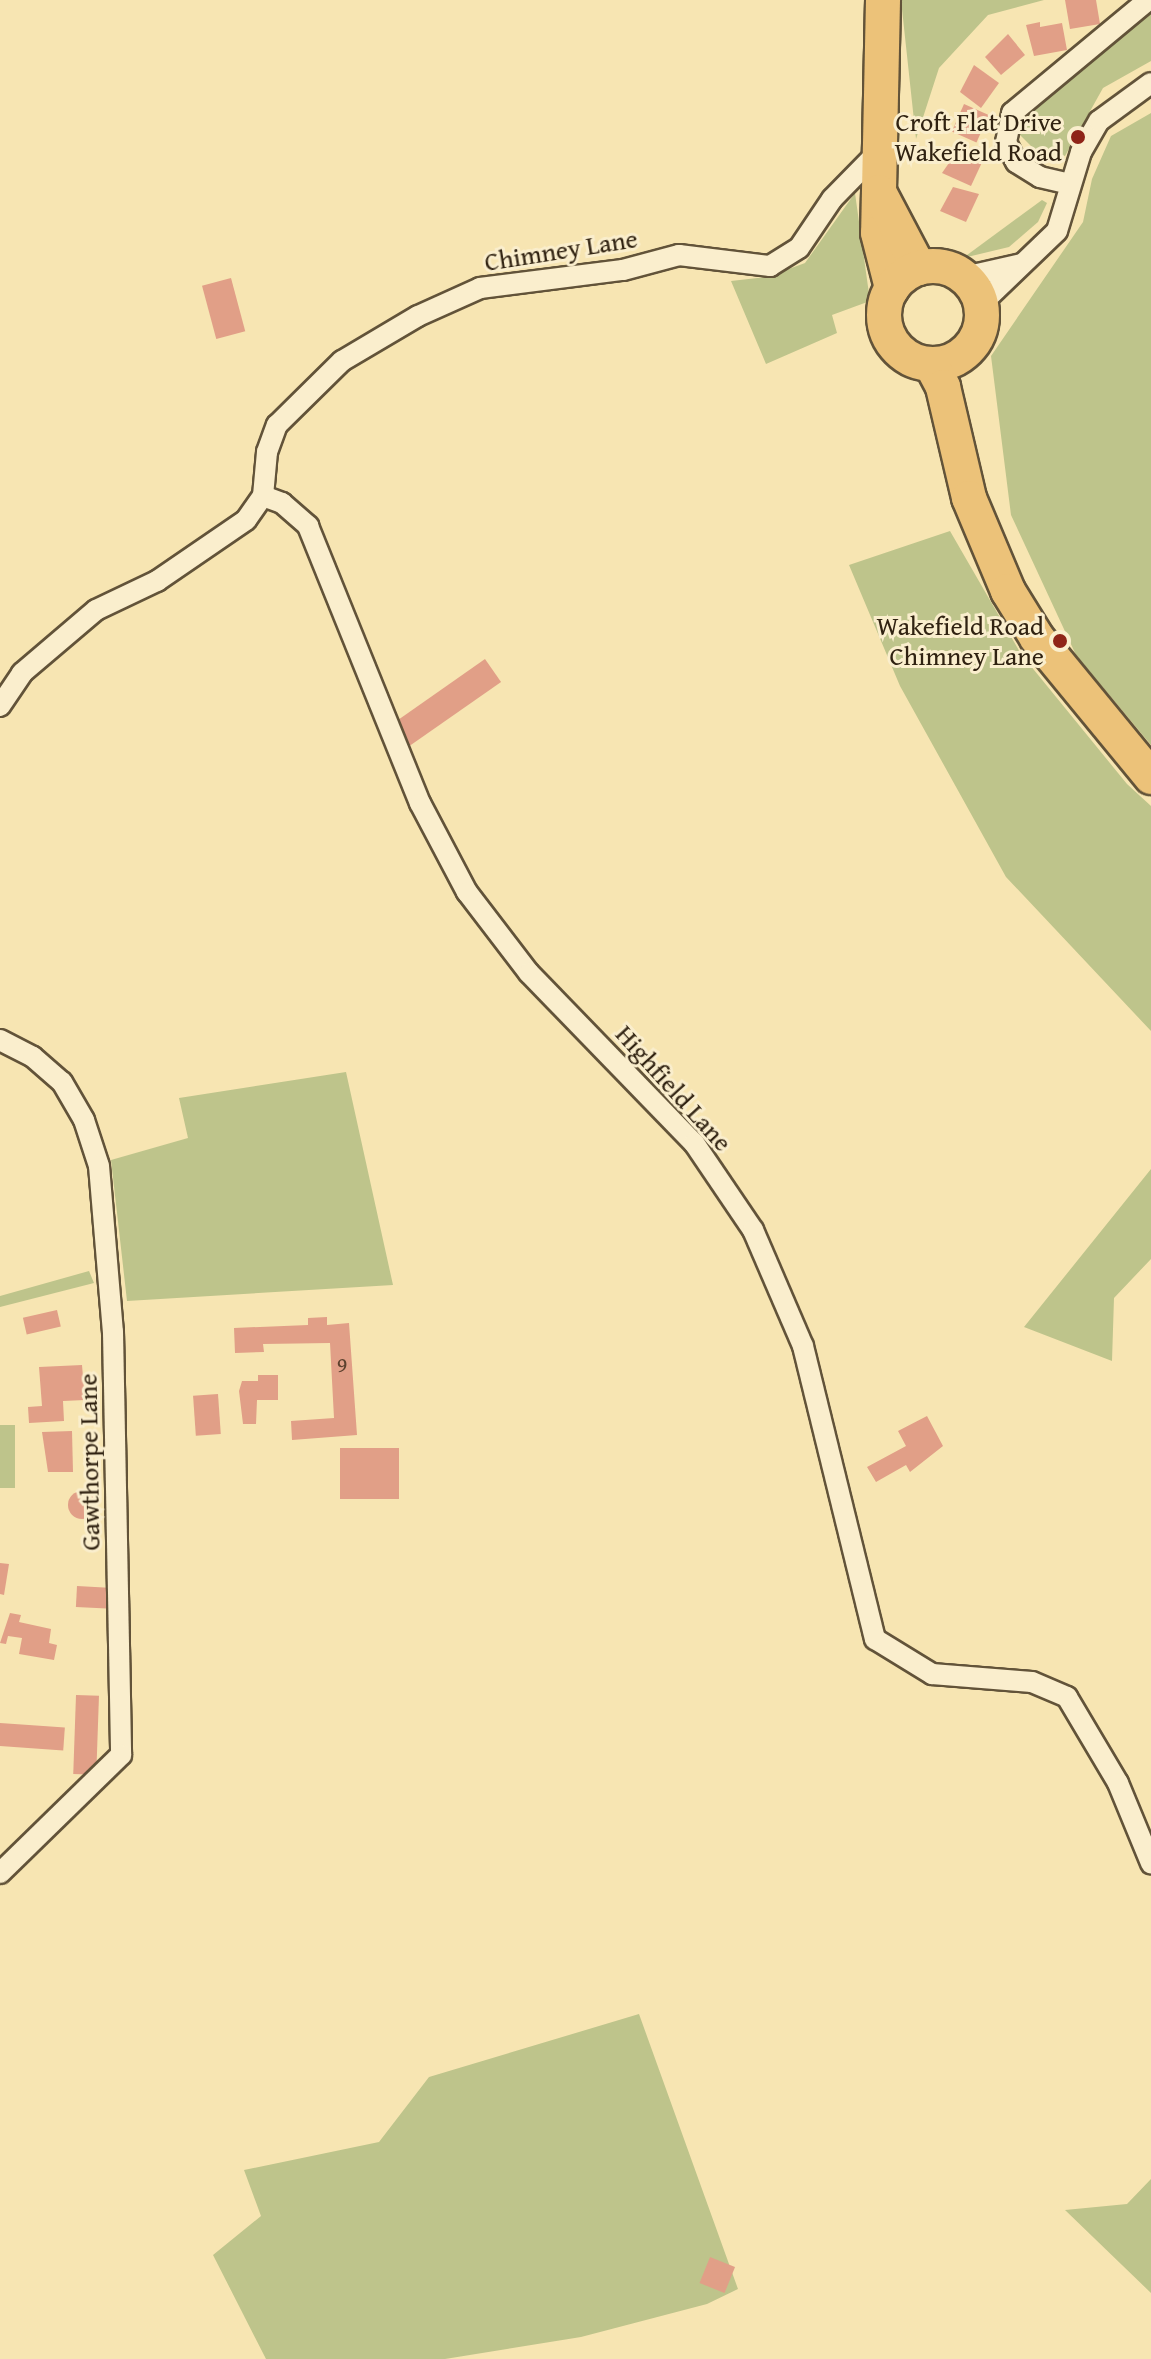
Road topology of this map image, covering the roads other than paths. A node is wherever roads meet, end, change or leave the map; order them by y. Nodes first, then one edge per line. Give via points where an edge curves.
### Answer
1 (883, 0) edge
2 (1148, 0) edge
3 (1151, 83) edge
4 (876, 154) junction
5 (1070, 184) junction
6 (879, 192) junction
7 (1022, 264) junction
8 (919, 268) junction
9 (892, 288) junction
10 (973, 290) junction
11 (968, 350) junction
12 (931, 364) junction
13 (957, 438) junction
14 (263, 496) junction
15 (0, 706) edge
16 (1151, 777) edge
17 (0, 1040) edge
18 (1151, 1863) edge
19 (0, 1873) edge

1 - 4 highway
2 - 5 street via 1012,113 1006,142 1016,162 1040,177
3 - 5 street via 1099,121
4 - 6 highway
4 - 14 street, Chimney Lane via 832,199 799,248 770,266 679,255 623,270 480,288 418,316 342,361 277,425 267,452
5 - 7 street via 1057,231
6 - 8 highway
6 - 9 highway via 878,233
7 - 10 street
7 - 10 street
8 - 9 highway
8 - 10 highway via 944,267
9 - 12 highway via 884,316 886,331 904,355
10 - 11 highway via 982,320
11 - 12 highway
11 - 13 highway
12 - 13 highway
13 - 16 highway via 969,498 1008,591 1037,638
14 - 15 street via 228,536 157,581 96,610 22,673
14 - 18 street, Highfield Lane via 282,503 308,526 420,803 482,915 529,973 687,1135 753,1230 803,1346 875,1639 932,1674 1045,1684 1067,1697 1118,1783
17 - 19 street, Gawthorpe Lane via 33,1057 62,1082 84,1120 99,1166 113,1332 121,1755

